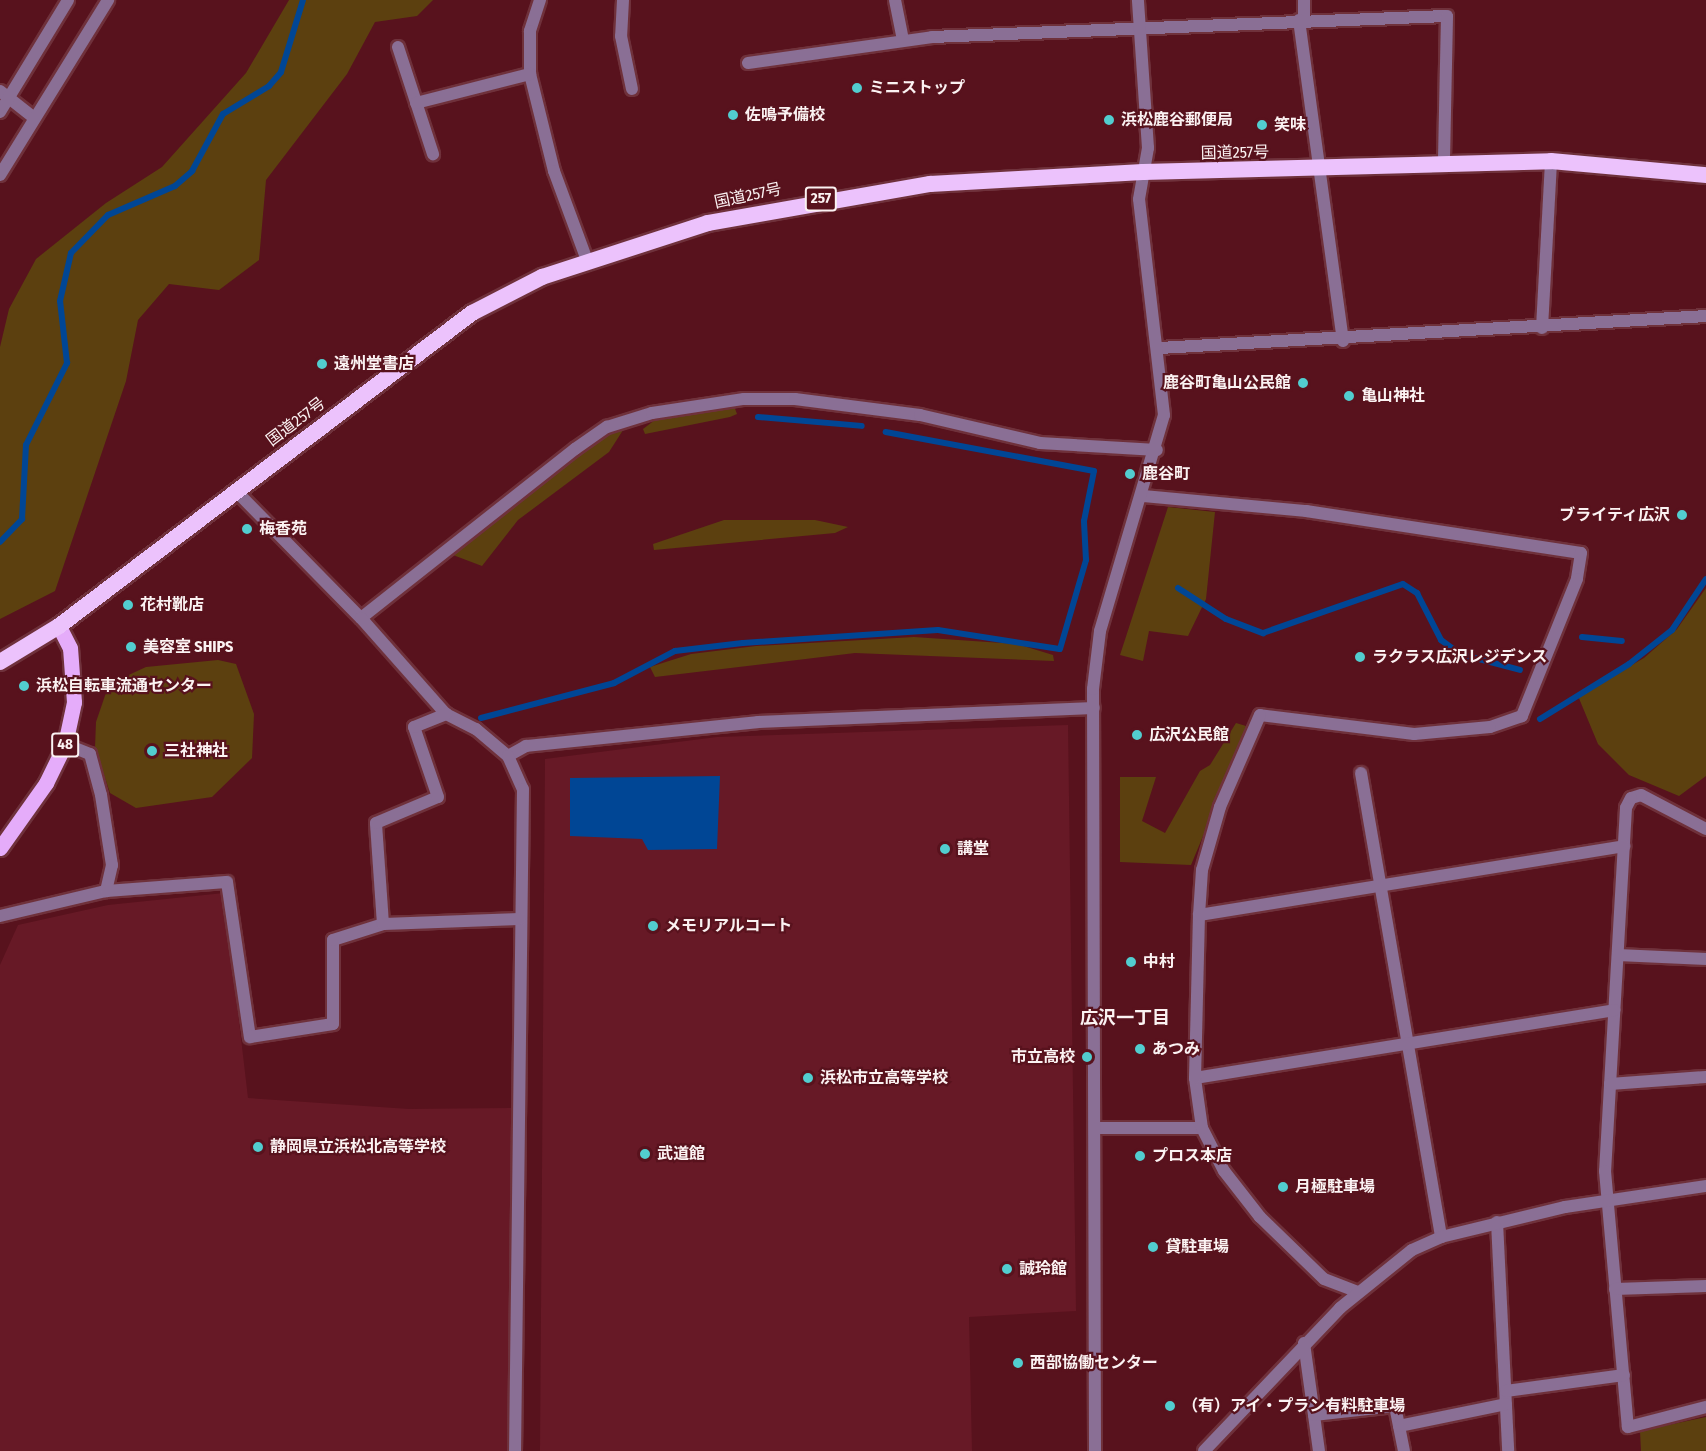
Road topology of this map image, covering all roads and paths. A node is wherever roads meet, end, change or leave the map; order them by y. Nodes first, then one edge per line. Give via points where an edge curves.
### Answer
1 (68, 0) edge
2 (108, 0) edge
3 (540, 0) edge
4 (623, 0) edge
5 (895, 0) edge
6 (1138, 0) edge
7 (1304, 0) edge
8 (1302, 20) junction
9 (1140, 31) junction
10 (903, 40) junction
11 (398, 46) dead end
12 (748, 63) dead end
13 (530, 74) junction
14 (632, 89) dead end
15 (4, 95) edge
16 (416, 103) junction
17 (0, 112) edge
18 (33, 117) junction
19 (434, 154) dead end
20 (1551, 161) junction
21 (1444, 164) junction
22 (1315, 170) junction
23 (1143, 172) junction
24 (0, 175) edge
25 (1706, 175) edge
26 (587, 260) junction
27 (1706, 316) edge
28 (1542, 327) junction
29 (1343, 341) junction
30 (1160, 348) junction
31 (1157, 450) junction
32 (236, 491) junction
33 (1144, 496) junction
34 (361, 618) junction
35 (59, 626) junction
36 (0, 662) edge
37 (1094, 708) junction
38 (446, 714) junction
39 (65, 744) junction
40 (508, 756) junction
41 (1361, 773) dead end
42 (1706, 829) edge
43 (1624, 846) junction
44 (0, 848) edge
45 (1381, 885) junction
46 (106, 891) junction
47 (1199, 915) junction
48 (0, 916) edge
49 (520, 919) junction
50 (383, 924) junction
51 (1618, 955) junction
52 (1706, 959) edge
53 (1614, 1010) junction
54 (1407, 1046) junction
55 (1706, 1077) edge
56 (1195, 1078) junction
57 (1610, 1084) junction
58 (1096, 1128) junction
59 (1202, 1128) junction
60 (1706, 1186) edge
61 (1606, 1198) junction
62 (1497, 1222) junction
63 (1441, 1237) junction
64 (1706, 1286) edge
65 (1615, 1289) junction
66 (1358, 1292) junction
67 (1304, 1343) junction
68 (1624, 1376) junction
69 (1506, 1397) junction
70 (1706, 1407) edge
71 (1314, 1415) junction
72 (1399, 1426) junction
73 (515, 1451) edge
74 (1095, 1451) edge
75 (1204, 1451) edge
76 (1319, 1451) edge
77 (1404, 1451) edge
78 (1508, 1451) edge

1 - 15 street
2 - 18 street
3 - 13 street via 530,31
4 - 14 street via 621,36
5 - 10 street
6 - 9 street
7 - 8 street
8 - 9 street
8 - 21 street via 1447,16
8 - 22 street
9 - 10 street
9 - 23 street via 1147,124
10 - 12 street
11 - 16 street
13 - 16 street
13 - 26 street via 554,171
15 - 17 street
15 - 18 street
16 - 19 street
18 - 24 street
20 - 21 highway, 国道257号 / 257
20 - 25 highway, 国道257号 / 257
20 - 28 street
21 - 22 highway, 国道257号 / 257
22 - 23 highway, 国道257号 / 257
22 - 29 street
23 - 26 highway, 国道257号 / 257 via 930,184 812,200 708,223
23 - 30 street via 1139,199
26 - 32 highway, 国道257号 / 257 via 472,313
27 - 28 street
28 - 29 street
29 - 30 street
30 - 31 street via 1164,416
31 - 33 street
31 - 34 street via 1040,443 920,415 795,399 744,399 652,412 591,438
32 - 34 street
32 - 35 highway, 国道257号 / 257
33 - 37 street via 1096,648
33 - 47 street via 1306,511 1581,553 1577,579 1522,716 1490,727 1414,734 1260,715 1220,807 1202,870
34 - 38 street
35 - 36 highway, 国道257号 / 257
35 - 39 main road, 48 via 70,648 74,702
37 - 40 street via 758,722 526,746
37 - 58 street
38 - 40 street via 476,729
38 - 50 street via 414,727 438,797 376,823
39 - 44 main road, 48 via 46,783
39 - 46 street via 90,754 102,795 112,865
40 - 49 street via 523,789
41 - 45 street
42 - 43 street via 1641,795 1631,798 1626,808
43 - 45 street
43 - 51 street
45 - 47 street
45 - 54 street
46 - 48 street
46 - 50 street via 227,882 250,1037 333,1024 333,940
47 - 56 street
49 - 50 street
49 - 73 street via 522,1190
51 - 52 street
51 - 53 street
53 - 54 street
53 - 57 street
54 - 56 street
54 - 63 street
55 - 57 street
56 - 59 street
57 - 61 street
58 - 59 street
58 - 74 street
59 - 66 street via 1224,1171 1260,1217 1324,1279
60 - 61 street
61 - 62 street
61 - 65 street
62 - 63 street
62 - 69 street
63 - 66 street via 1404,1256
64 - 65 street
65 - 68 street
66 - 67 street
67 - 71 street
67 - 75 street
68 - 69 street
68 - 70 street via 1628,1427
69 - 72 street
69 - 78 street
71 - 72 street via 1395,1406
71 - 76 street
72 - 77 street

